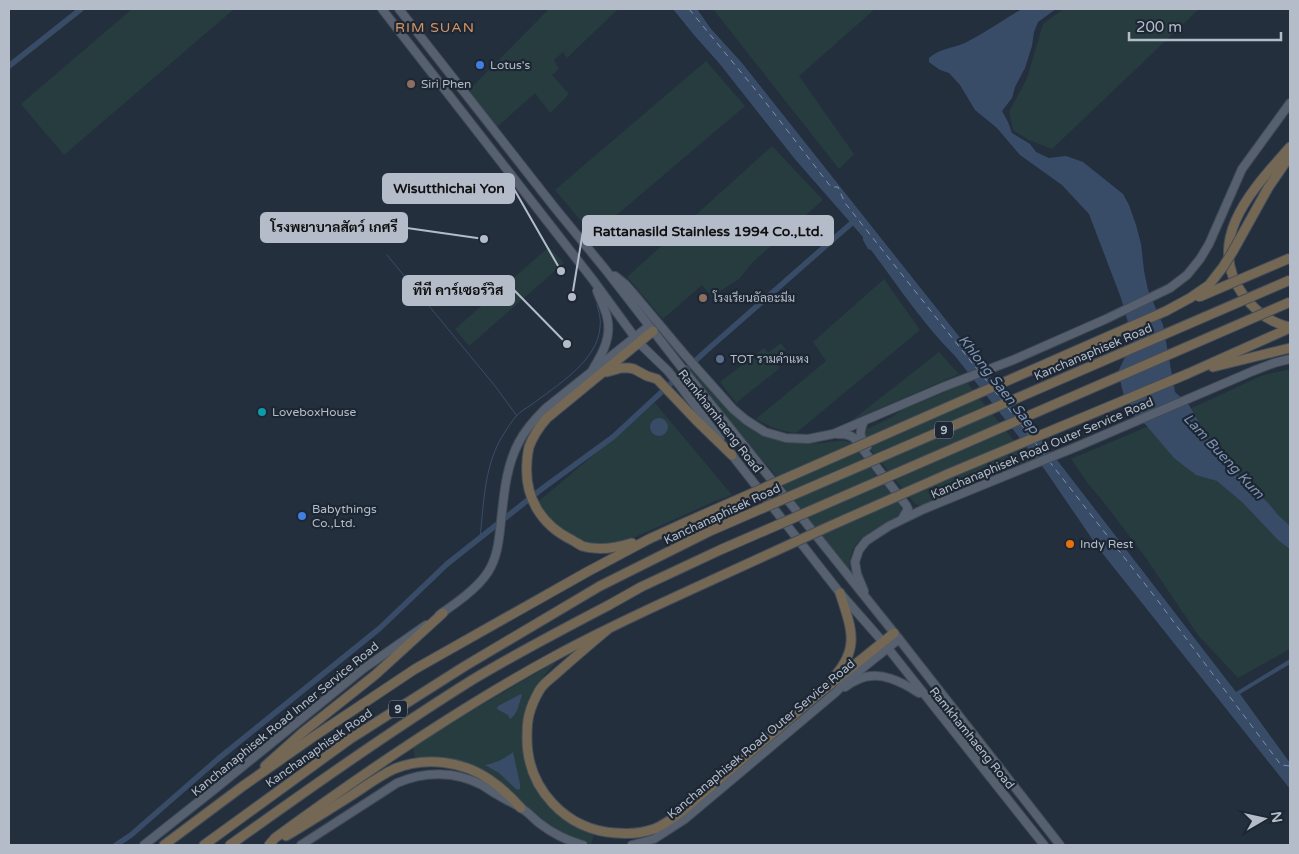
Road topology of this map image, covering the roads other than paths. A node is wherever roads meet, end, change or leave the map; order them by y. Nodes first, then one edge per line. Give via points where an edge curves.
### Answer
1 (382, 9) edge
2 (399, 9) edge
3 (1290, 103) edge
4 (490, 125) junction
5 (480, 133) junction
6 (1290, 147) edge
7 (1290, 156) edge
8 (555, 208) junction
9 (544, 217) junction
10 (1290, 258) edge
11 (605, 269) junction
12 (593, 280) junction
13 (1290, 280) edge
14 (1290, 302) edge
15 (1166, 311) junction
16 (1290, 327) edge
17 (651, 328) junction
18 (637, 340) junction
19 (1290, 348) edge
20 (1290, 359) edge
21 (1187, 374) junction
22 (600, 375) junction
23 (587, 376) junction
24 (864, 421) junction
25 (833, 434) junction
26 (732, 455) junction
27 (924, 509) junction
28 (902, 519) junction
29 (649, 539) junction
30 (840, 593) junction
31 (868, 600) junction
32 (443, 613) junction
33 (607, 630) junction
34 (897, 636) junction
35 (885, 645) junction
36 (835, 693) junction
37 (816, 696) junction
38 (924, 696) junction
39 (243, 786) junction
40 (522, 808) junction
41 (322, 831) junction
42 (144, 845) edge
43 (164, 845) edge
44 (204, 845) edge
45 (230, 845) edge
46 (270, 845) edge
47 (294, 845) edge
48 (301, 845) edge
49 (583, 845) edge
50 (632, 845) edge
51 (1044, 845) edge
52 (1060, 845) edge

1 - 5 main road, Ramkhamhaeng Road
2 - 4 main road, Ramkhamhaeng Road
3 - 24 main road via 1242,169 1209,244 1188,275 1170,288 1106,319
4 - 5 main road
4 - 8 main road, Ramkhamhaeng Road
5 - 9 main road, Ramkhamhaeng Road
6 - 16 highway via 1234,220 1228,248 1231,269 1251,306 1265,317
7 - 15 highway, bridge via 1209,285
8 - 9 main road
8 - 11 main road, Ramkhamhaeng Road
9 - 12 main road, Ramkhamhaeng Road
10 - 15 highway, bridge
11 - 17 main road, Ramkhamhaeng Road
11 - 25 main road via 625,284 739,415 765,432 786,438 808,439
12 - 18 main road, Ramkhamhaeng Road
12 - 23 main road via 609,326 605,348
13 - 44 highway, Kanchanaphisek Road / 9, bridge via 710,531 600,586 350,739
14 - 45 highway, 9, bridge via 641,587 443,699
15 - 29 highway, bridge
16 - 21 highway
17 - 18 highway
17 - 31 main road, Ramkhamhaeng Road
18 - 22 highway
18 - 23 main road, Kanchanaphisek Road Inner Service Road
18 - 26 main road, Ramkhamhaeng Road via 668,371
19 - 21 highway
20 - 27 main road, Kanchanaphisek Road Outer Service Road
21 - 33 highway, bridge via 950,473
22 - 26 highway via 629,368 657,379
22 - 29 highway via 540,427 529,446 526,470 530,493 540,515 554,530 583,546 609,548
23 - 32 main road, Kanchanaphisek Road Inner Service Road via 545,409 518,444 506,480 495,560 476,586
24 - 25 main road
24 - 27 main road via 860,430 861,440 909,502
25 - 28 main road via 854,438 906,504 908,509
26 - 30 main road, Ramkhamhaeng Road
27 - 28 main road, Kanchanaphisek Road Outer Service Road
28 - 31 main road, Kanchanaphisek Road Outer Service Road via 866,541 859,550 855,562 857,574
29 - 39 highway via 415,669
30 - 35 main road, Ramkhamhaeng Road
30 - 37 highway via 851,629 850,649 844,664
31 - 34 main road, Ramkhamhaeng Road
32 - 39 highway
32 - 42 main road, Kanchanaphisek Road Inner Service Road via 363,669
33 - 37 highway via 540,688 527,727 533,775 544,793 575,822 592,829 622,834 666,823
33 - 46 highway via 556,655 460,711 341,789
34 - 35 highway
34 - 52 main road, Ramkhamhaeng Road
35 - 36 main road, Kanchanaphisek Road Outer Service Road
35 - 37 highway
35 - 38 main road, Ramkhamhaeng Road
36 - 38 main road via 859,679 874,676 898,681
36 - 50 main road, Kanchanaphisek Road Outer Service Road via 685,819 654,839
38 - 51 main road, Ramkhamhaeng Road
39 - 43 highway
40 - 41 main road via 465,778 421,775 397,783
40 - 46 highway via 504,790 472,770 445,763 417,762 386,773
40 - 49 main road via 540,824
41 - 47 main road via 317,829
41 - 48 main road

